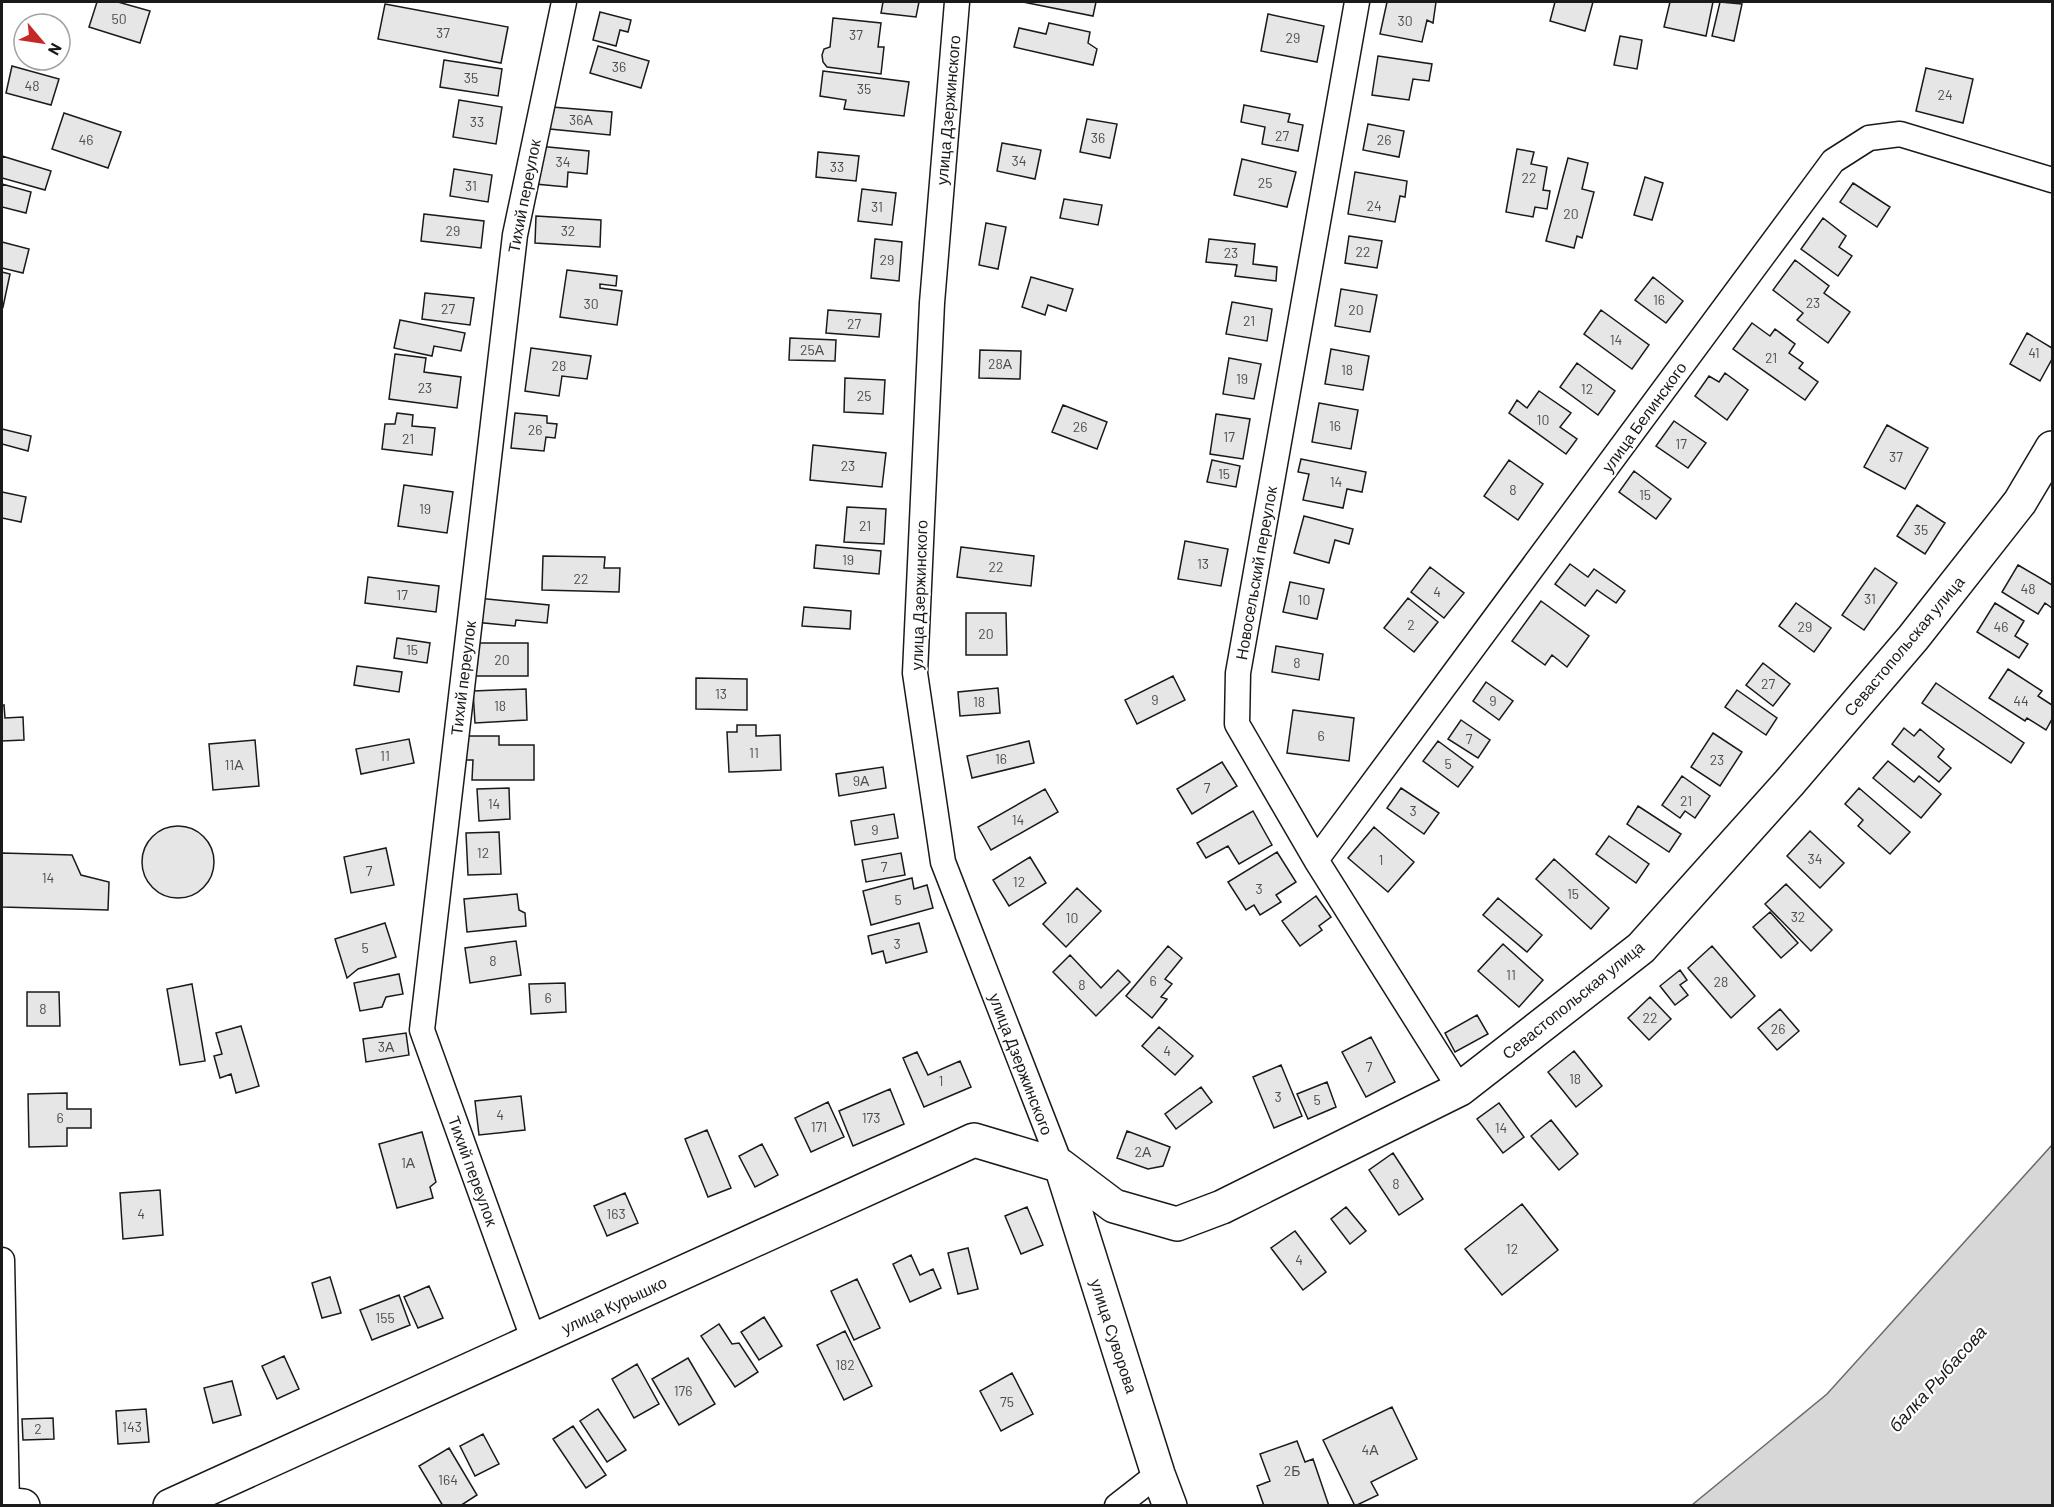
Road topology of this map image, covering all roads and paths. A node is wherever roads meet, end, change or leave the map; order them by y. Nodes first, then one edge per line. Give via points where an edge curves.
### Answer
1 (564, 2) edge
2 (957, 2) edge
3 (1358, 2) edge
4 (2052, 180) edge
5 (2052, 448) edge
6 (1316, 860) junction
7 (1460, 1089) junction
8 (1061, 1166) junction
9 (2, 1260) edge
10 (534, 1341) junction
11 (1158, 1474) junction
12 (11, 1505) edge
13 (170, 1506) edge
14 (1117, 1506) edge
15 (1170, 1506) edge

1 - 10 street, Тихий переулок via 515,235 423,1030
2 - 8 street, улица Дзержинского via 932,303 915,673 943,862
3 - 6 street, Новосельский переулок via 1238,673 1237,724
4 - 6 street, улица Белинского via 1900,134 1869,138 1833,161
5 - 7 main road, Севастопольская улица via 2020,502 1913,638 1641,948
6 - 7 street, Новосельский переулок
7 - 8 main road, Севастопольская улица via 1222,1207 1177,1224 1114,1206
8 - 10 main road, улица Курышко via 974,1140
8 - 11 main road, улица Суворова
9 - 12 street
10 - 13 main road, улица Курышко
11 - 14 street
11 - 15 main road, улица Суворова

